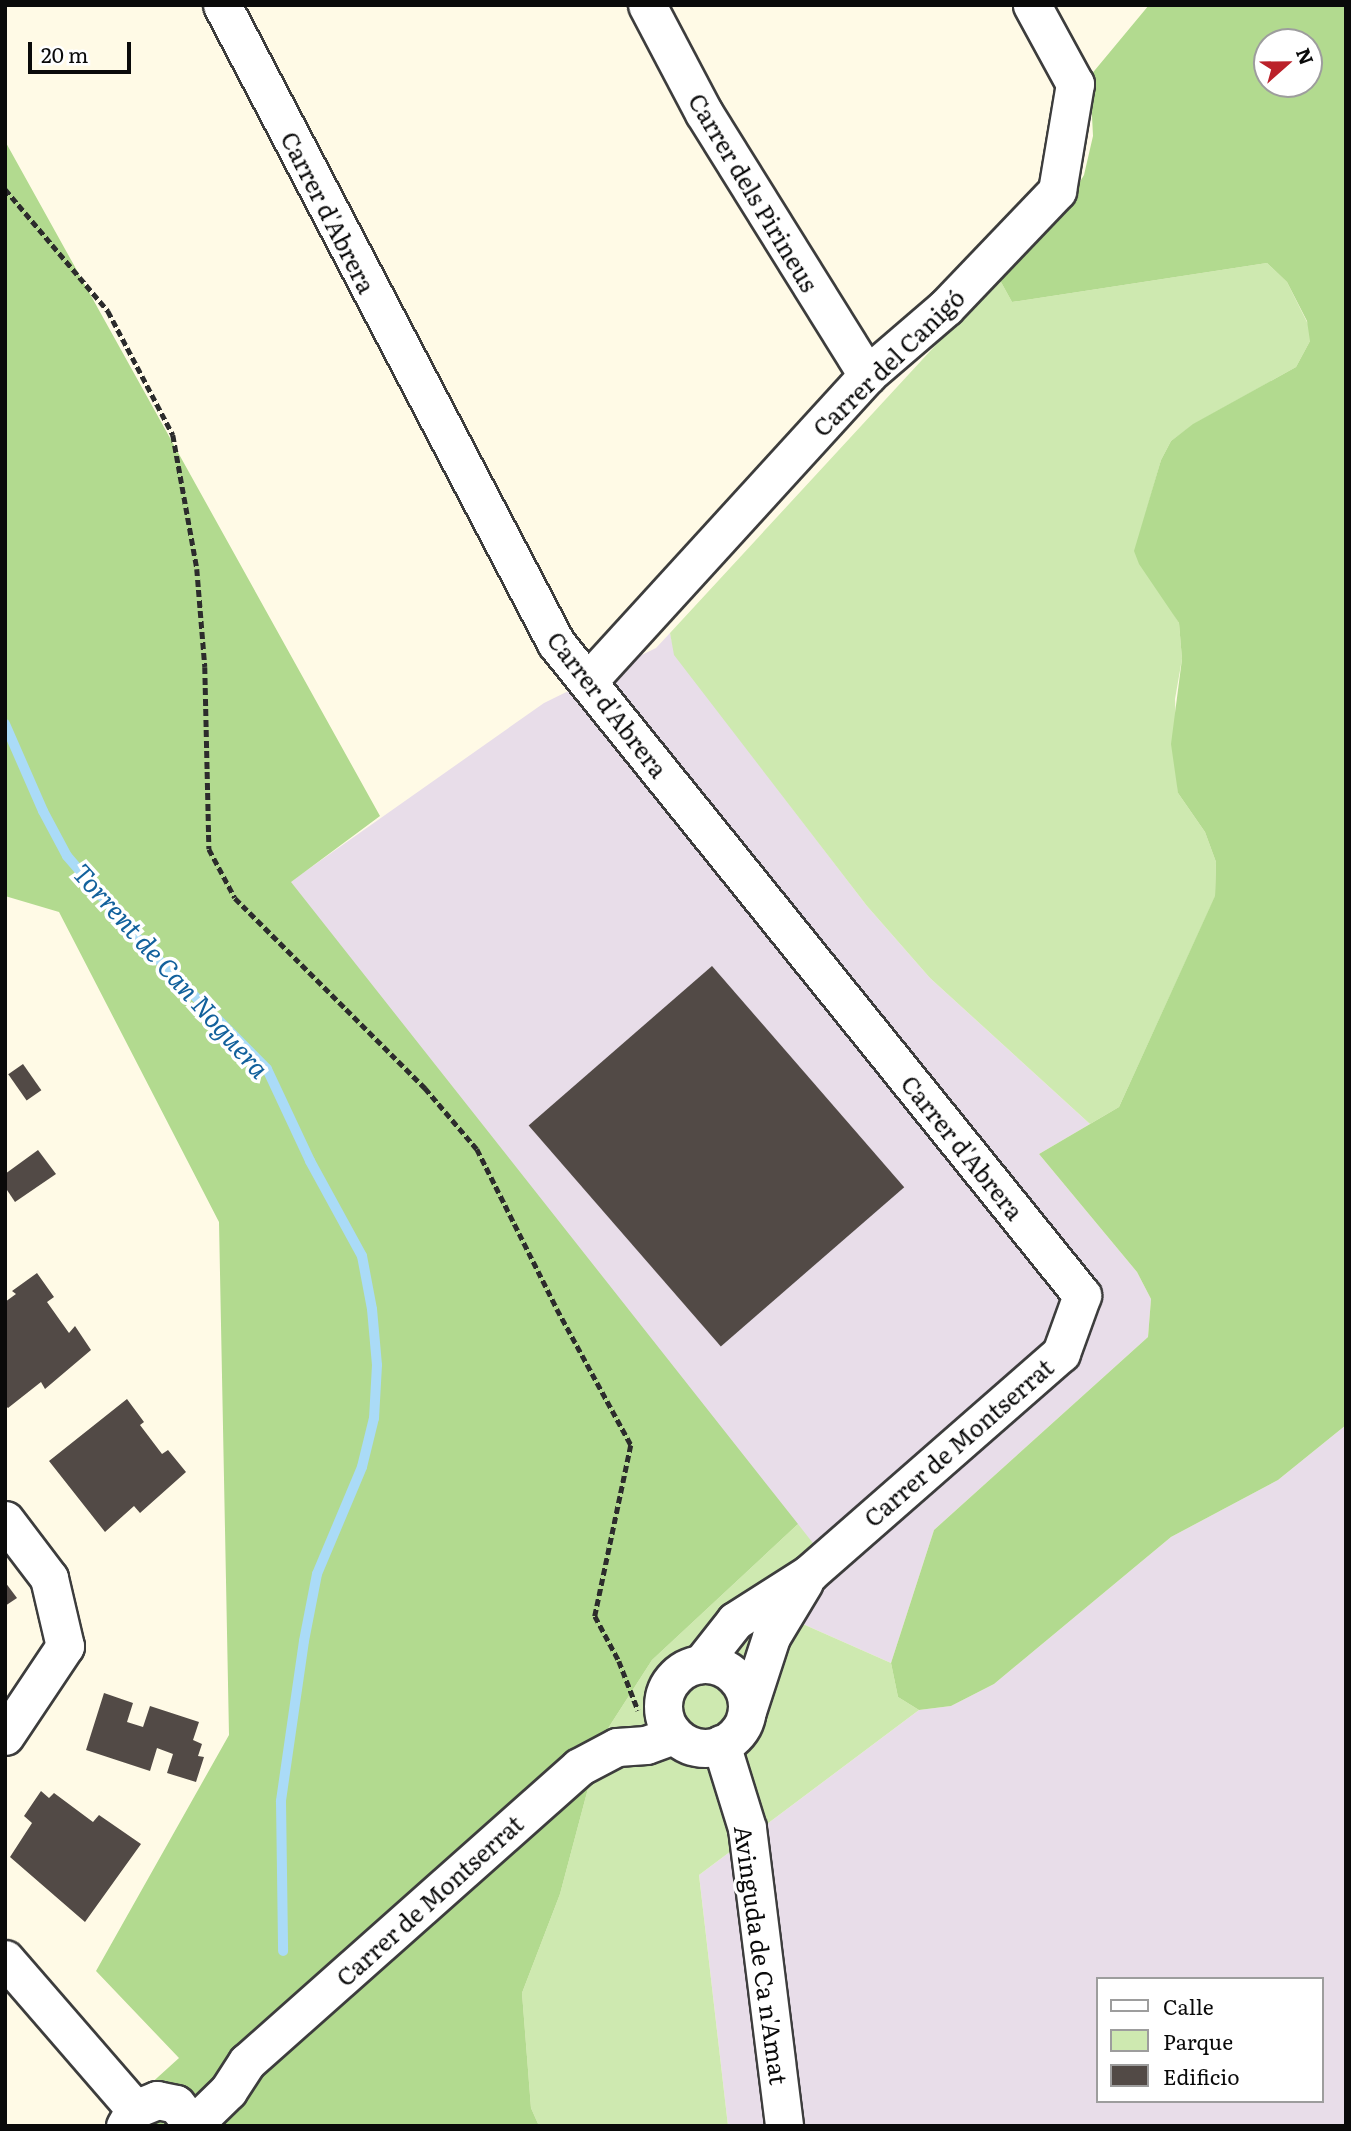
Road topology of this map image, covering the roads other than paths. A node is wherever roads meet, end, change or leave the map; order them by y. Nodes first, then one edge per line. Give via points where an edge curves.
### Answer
1 (222, 5) edge
2 (647, 5) edge
3 (1032, 5) edge
4 (867, 375) junction
5 (588, 681) junction
6 (1083, 1295) joint
7 (5, 1520) edge
8 (810, 1573) junction
9 (701, 1664) junction
10 (747, 1711) junction
11 (660, 1721) junction
12 (5, 1736) edge
13 (721, 1744) junction
14 (5, 1959) edge
15 (130, 2117) edge
16 (188, 2118) edge
17 (784, 2126) edge

1 - 5 street, Carrer d'Abrera via 550,630
2 - 4 street, Carrer dels Pirineus via 704,113
3 - 4 street, Carrer del Canigó via 1075,84 1057,191 946,307
4 - 5 street, Carrer del Canigó
5 - 6 street, Carrer d'Abrera
6 - 8 street, Carrer de Montserrat via 1060,1353
7 - 12 street via 49,1578 65,1646
8 - 9 street, Carrer de Montserrat via 735,1621
8 - 10 street, Carrer de Montserrat via 771,1637
9 - 10 street via 713,1664 735,1676
9 - 11 street via 688,1667 669,1684
10 - 13 street via 738,1731
11 - 13 street via 695,1746
11 - 16 street, Carrer de Montserrat via 646,1745 617,1747 579,1767 247,2063 228,2091
13 - 17 street, Avinguda de Ca n'Amat via 747,1828
14 - 15 street
15 - 16 street via 157,2100

